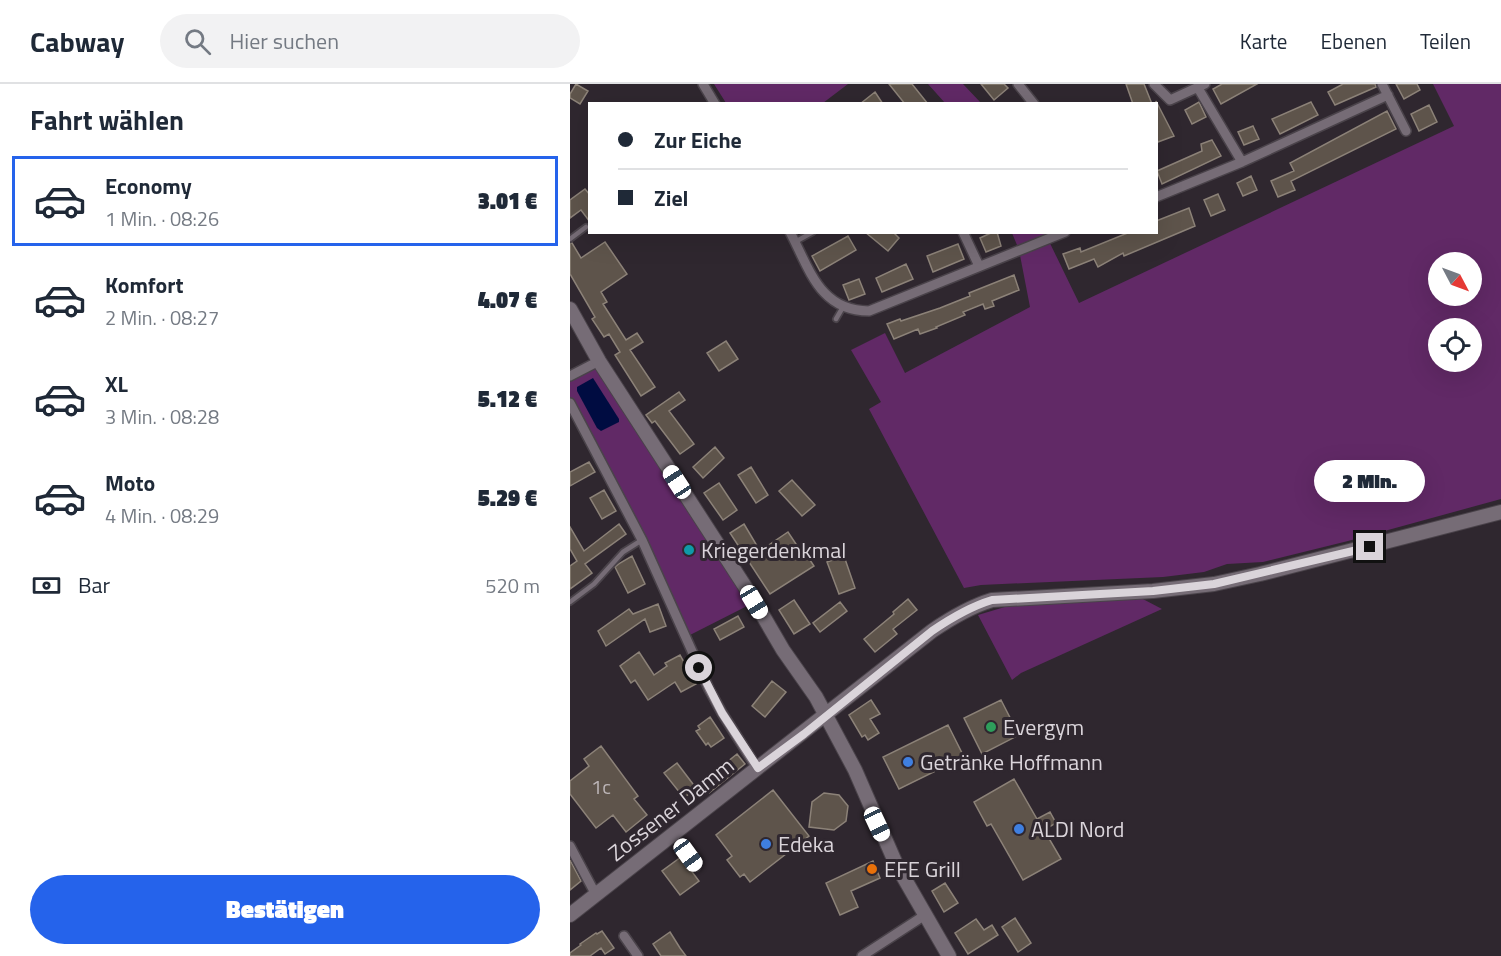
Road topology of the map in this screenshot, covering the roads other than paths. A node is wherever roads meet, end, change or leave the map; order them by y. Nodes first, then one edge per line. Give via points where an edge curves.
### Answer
1 (703, 84) edge
2 (1018, 84) edge
3 (1154, 84) edge
4 (1382, 84) edge
5 (1202, 86) edge
6 (1388, 95) junction
7 (714, 102) edge
8 (1032, 102) edge
9 (1406, 131) dead end
10 (1242, 162) junction
11 (1158, 196) edge
12 (586, 227) dead end
13 (791, 234) edge
14 (809, 234) edge
15 (964, 234) edge
16 (1060, 234) edge
17 (570, 239) edge
18 (795, 242) junction
19 (979, 266) junction
20 (843, 307) junction
21 (570, 309) edge
22 (836, 319) dead end
23 (599, 361) junction
24 (570, 376) edge
25 (570, 403) edge
26 (1501, 512) edge
27 (642, 540) junction
28 (570, 602) edge
29 (826, 715) junction
30 (758, 768) junction
31 (673, 834) junction
32 (570, 846) edge
33 (697, 868) dead end
34 (596, 895) junction
35 (570, 915) edge
36 (925, 915) junction
37 (624, 936) dead end
38 (638, 956) edge
39 (861, 956) edge
40 (949, 956) edge

1 - 7 street
2 - 8 street
3 - 5 street via 1170,100
4 - 6 street
5 - 10 street
6 - 9 street
6 - 10 street
10 - 11 street
12 - 17 lane
13 - 18 street
14 - 18 lane
15 - 19 street
16 - 19 street
18 - 20 street via 821,291
19 - 20 street via 869,311
20 - 22 lane
21 - 23 main road
23 - 24 street
23 - 29 main road
25 - 27 street
26 - 29 main road, Zossener Damm via 1214,584 992,600 975,605 954,616
27 - 28 lane
27 - 30 street via 709,689
29 - 30 main road, Zossener Damm
29 - 36 main road via 896,864
30 - 31 main road, Zossener Damm
31 - 33 lane
31 - 34 main road, Zossener Damm
32 - 34 street
34 - 35 main road, Zossener Damm
36 - 39 street
36 - 40 main road
37 - 38 street

